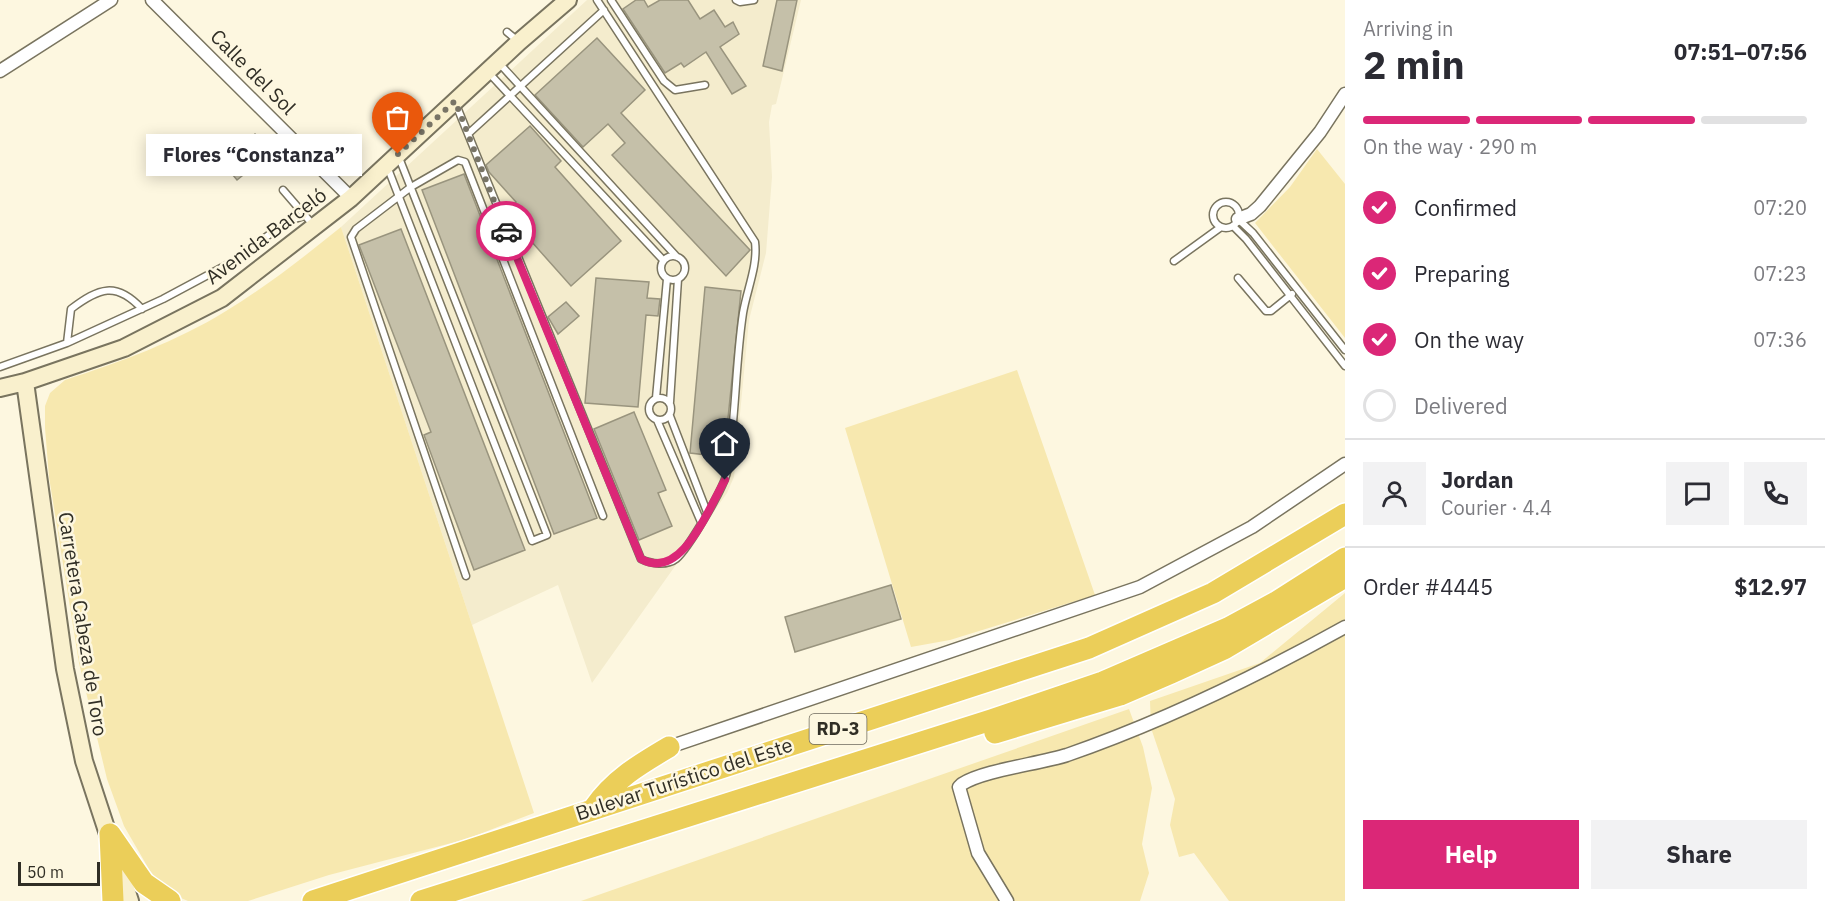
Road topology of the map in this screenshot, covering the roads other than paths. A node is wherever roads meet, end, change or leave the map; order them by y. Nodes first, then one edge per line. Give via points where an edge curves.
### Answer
1 (111, 0) edge
2 (152, 0) edge
3 (568, 0) edge
4 (597, 0) edge
5 (611, 0) edge
6 (736, 0) edge
7 (754, 0) edge
8 (603, 10) junction
9 (493, 66) junction
10 (0, 71) edge
11 (705, 85) dead end
12 (520, 86) junction
13 (1345, 94) edge
14 (510, 96) junction
15 (455, 101) junction
16 (468, 134) junction
17 (392, 160) junction
18 (411, 188) junction
19 (283, 190) dead end
20 (399, 196) junction
21 (351, 198) junction
22 (309, 221) junction
23 (1235, 223) junction
24 (1221, 227) junction
25 (677, 257) junction
26 (663, 260) junction
27 (1174, 261) dead end
28 (1238, 278) dead end
29 (667, 279) junction
30 (678, 279) junction
31 (1297, 290) junction
32 (1290, 296) junction
33 (142, 309) junction
34 (67, 343) junction
35 (1345, 350) edge
36 (1345, 366) edge
37 (0, 367) edge
38 (25, 382) junction
39 (0, 388) edge
40 (656, 398) junction
41 (670, 402) junction
42 (670, 416) junction
43 (657, 420) junction
44 (1345, 464) edge
45 (707, 512) junction
46 (1345, 514) edge
47 (603, 516) dead end
48 (701, 522) junction
49 (1345, 558) edge
50 (466, 576) dead end
51 (1345, 577) edge
52 (1345, 627) edge
53 (946, 735) junction
54 (669, 747) joint
55 (594, 808) junction
56 (110, 834) junction
57 (113, 901) edge
58 (130, 901) edge
59 (170, 901) edge
60 (313, 901) edge
61 (423, 901) edge
62 (1007, 901) edge

1 - 10 street
2 - 21 street, Calle del Sol
3 - 9 street, Avenida Barceló via 513,37
4 - 8 lane
5 - 11 lane via 664,81 675,90
6 - 7 lane
8 - 12 lane
8 - 45 lane via 755,242 755,260 743,312 727,474
9 - 12 lane
9 - 14 lane
9 - 15 street, Avenida Barceló
12 - 14 lane
12 - 25 lane
13 - 23 street via 1320,132 1260,206
14 - 16 lane
14 - 26 lane
15 - 16 lane
15 - 17 street, Avenida Barceló
16 - 48 lane via 641,559 655,564 676,558
17 - 18 lane
17 - 20 lane
17 - 21 street, Avenida Barceló
18 - 20 lane
18 - 20 lane via 548,535 532,541
18 - 47 lane via 458,160 465,162
19 - 22 lane
20 - 50 lane via 351,237
21 - 22 street, Avenida Barceló
22 - 33 lane via 286,222 234,261
22 - 38 street, Avenida Barceló via 222,298 124,348
23 - 24 lane
23 - 24 lane via 1238,211 1232,204 1220,204 1214,209 1213,218
23 - 31 lane via 1253,233
23 - 32 lane
24 - 27 lane
25 - 26 lane
25 - 30 lane via 685,266
26 - 29 lane via 661,271
28 - 32 lane via 1266,311
29 - 30 lane
29 - 40 lane
30 - 41 lane
31 - 32 lane
31 - 35 lane
32 - 36 lane
33 - 34 lane
33 - 34 lane via 123,291 110,289 86,298 71,309
34 - 37 lane
38 - 39 street, Avenida Barceló
38 - 56 street, Carretera Cabeza de Toro via 65,669 84,761
40 - 41 lane
40 - 43 lane via 649,410
41 - 42 lane
42 - 43 lane
42 - 45 lane
43 - 48 lane
44 - 54 street via 1252,527 1140,587
45 - 48 lane
46 - 55 highway, Bulevar Turístico del Este / RD-3 via 1213,593 1089,648
49 - 53 highway, Bulevar Turístico del Este / RD-3 via 1218,633 1103,682
51 - 53 highway via 1224,649 1120,695 999,732
52 - 62 street via 1140,726 1066,755 962,783 959,787 978,853
53 - 61 highway, Bulevar Turístico del Este / RD-3
54 - 55 highway via 637,765
55 - 60 highway, Bulevar Turístico del Este / RD-3
56 - 57 highway
56 - 58 street, Carretera Cabeza de Toro
56 - 59 highway via 144,883

